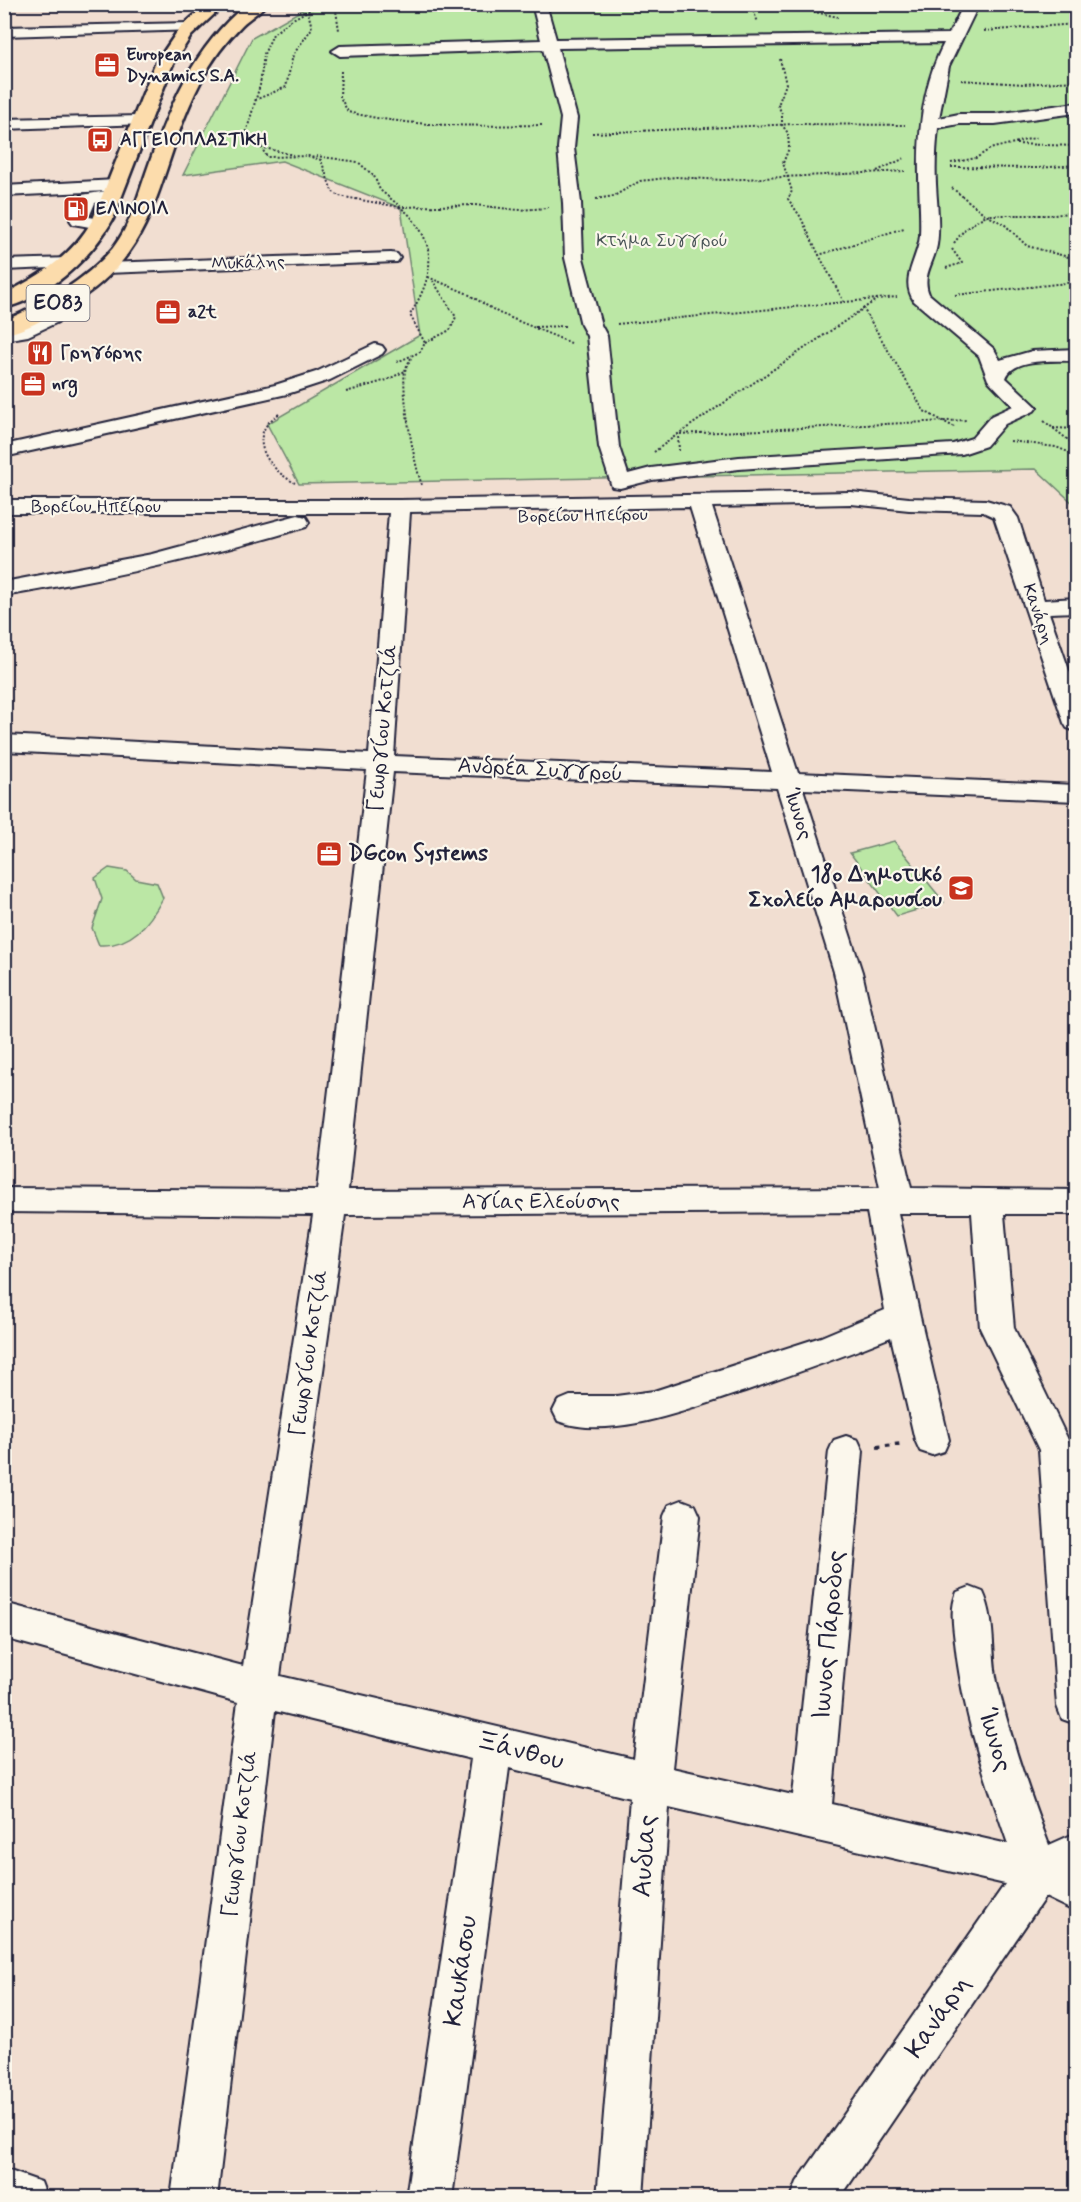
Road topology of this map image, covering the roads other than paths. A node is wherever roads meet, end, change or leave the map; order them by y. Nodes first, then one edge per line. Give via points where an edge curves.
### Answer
1 (217, 4) edge
2 (258, 4) edge
3 (539, 4) edge
4 (972, 4) edge
5 (191, 27) junction
6 (4, 32) edge
7 (954, 38) junction
8 (550, 45) junction
9 (340, 51) dead end
10 (1077, 108) edge
11 (936, 119) junction
12 (140, 121) junction
13 (4, 124) edge
14 (114, 190) junction
15 (4, 191) edge
16 (391, 258) dead end
17 (69, 263) junction
18 (4, 265) edge
19 (106, 268) junction
20 (4, 302) edge
21 (58, 303) junction
22 (4, 329) edge
23 (4, 334) edge
24 (976, 344) junction
25 (375, 350) dead end
26 (1077, 355) edge
27 (1022, 358) junction
28 (994, 375) junction
29 (4, 451) edge
30 (260, 506) junction
31 (4, 507) edge
32 (701, 508) junction
33 (996, 508) joint
34 (400, 513) junction
35 (298, 522) junction
36 (4, 589) edge
37 (1077, 605) edge
38 (1035, 607) junction
39 (1077, 723) edge
40 (4, 743) edge
41 (381, 763) junction
42 (788, 781) junction
43 (1077, 793) edge
44 (4, 1200) edge
45 (889, 1200) junction
46 (987, 1202) junction
47 (1077, 1202) edge
48 (331, 1203) junction
49 (903, 1317) junction
50 (570, 1410) dead end
51 (932, 1440) road end
52 (846, 1451) road end
53 (682, 1516) dead end
54 (970, 1604) dead end
55 (4, 1620) edge
56 (259, 1689) junction
57 (1077, 1706) edge
58 (493, 1745) junction
59 (651, 1783) junction
60 (811, 1818) junction
61 (1077, 1853) edge
62 (1038, 1871) junction
63 (1077, 1892) edge
64 (4, 2192) edge
65 (25, 2198) edge
66 (194, 2198) edge
67 (429, 2198) edge
68 (620, 2198) edge
69 (813, 2198) edge

1 - 5 main road, ΕΟ83
2 - 19 main road, ΕΟ83 via 223,36 198,69 167,140 135,231
3 - 8 street
4 - 7 street
5 - 6 street
5 - 12 main road, ΕΟ83 via 163,66
7 - 8 street
7 - 11 street via 938,78
8 - 9 street
8 - 28 street via 569,129 566,148 574,258 597,336 609,447 620,482 739,462 955,450 979,442 998,420 1027,407
10 - 11 street via 995,119
11 - 24 street via 928,246 916,276 916,287 921,297
12 - 13 street
12 - 14 main road, ΕΟ83
14 - 15 street
14 - 17 main road, ΕΟ83 via 101,225 84,250
16 - 19 street, Μυκάλης
17 - 18 street
17 - 20 main road, ΕΟ83
19 - 21 main road, ΕΟ83
21 - 22 main road, ΕΟ83
21 - 23 street via 51,318 21,332
24 - 27 street via 1004,356
24 - 28 street via 992,361
25 - 29 street via 323,376 280,390
26 - 27 street
27 - 28 street via 1010,361
30 - 31 street, Βορείου Ηπείρου
30 - 34 street, Βορείου Ηπείρου
30 - 35 street, Βορείου Ηπείρου via 285,520
32 - 33 street, Βορείου Ηπείρου via 856,511 909,504
32 - 34 street, Βορείου Ηπείρου
32 - 42 street, Ίωνος
33 - 38 street, Κανάρη via 1007,518
34 - 35 street, Βορείου Ηπείρου
34 - 41 street, Γεωργίου Κοτζιά
35 - 36 street via 141,563
37 - 38 street
38 - 39 street, Κανάρη
40 - 41 street, Ανδρέα Συγγρού
41 - 42 street, Ανδρέα Συγγρού
41 - 48 street, Γεωργίου Κοτζιά
42 - 43 street, Ανδρέα Συγγρού
42 - 45 street, Ίωνος via 848,972
44 - 48 street, Αγίας Ελεούσης
45 - 46 street, Αγίας Ελεούσης
45 - 48 street, Αγίας Ελεούσης
45 - 49 street, Ίωνος
46 - 47 street, Αγίας Ελεούσης
46 - 57 street via 998,1328 1056,1450
48 - 56 street, Γεωργίου Κοτζιά
49 - 50 street via 830,1348 654,1406 616,1411
49 - 51 street, Ίωνος
52 - 60 street, Ιωνος Πάροδος
53 - 59 street, Αυδιας
54 - 62 street, Ίωνος via 978,1681
55 - 56 street, Ξάνθου
56 - 58 street, Ξάνθου
56 - 66 street, Γεωργίου Κοτζιά
58 - 59 street, Ξάνθου
58 - 67 street, Καυκάσου
59 - 60 street, Ξάνθου
59 - 68 street, Αυδιας
60 - 62 street, Ξάνθου
61 - 62 street
62 - 63 street, Ξάνθου
62 - 69 street, Κανάρη
64 - 65 street

